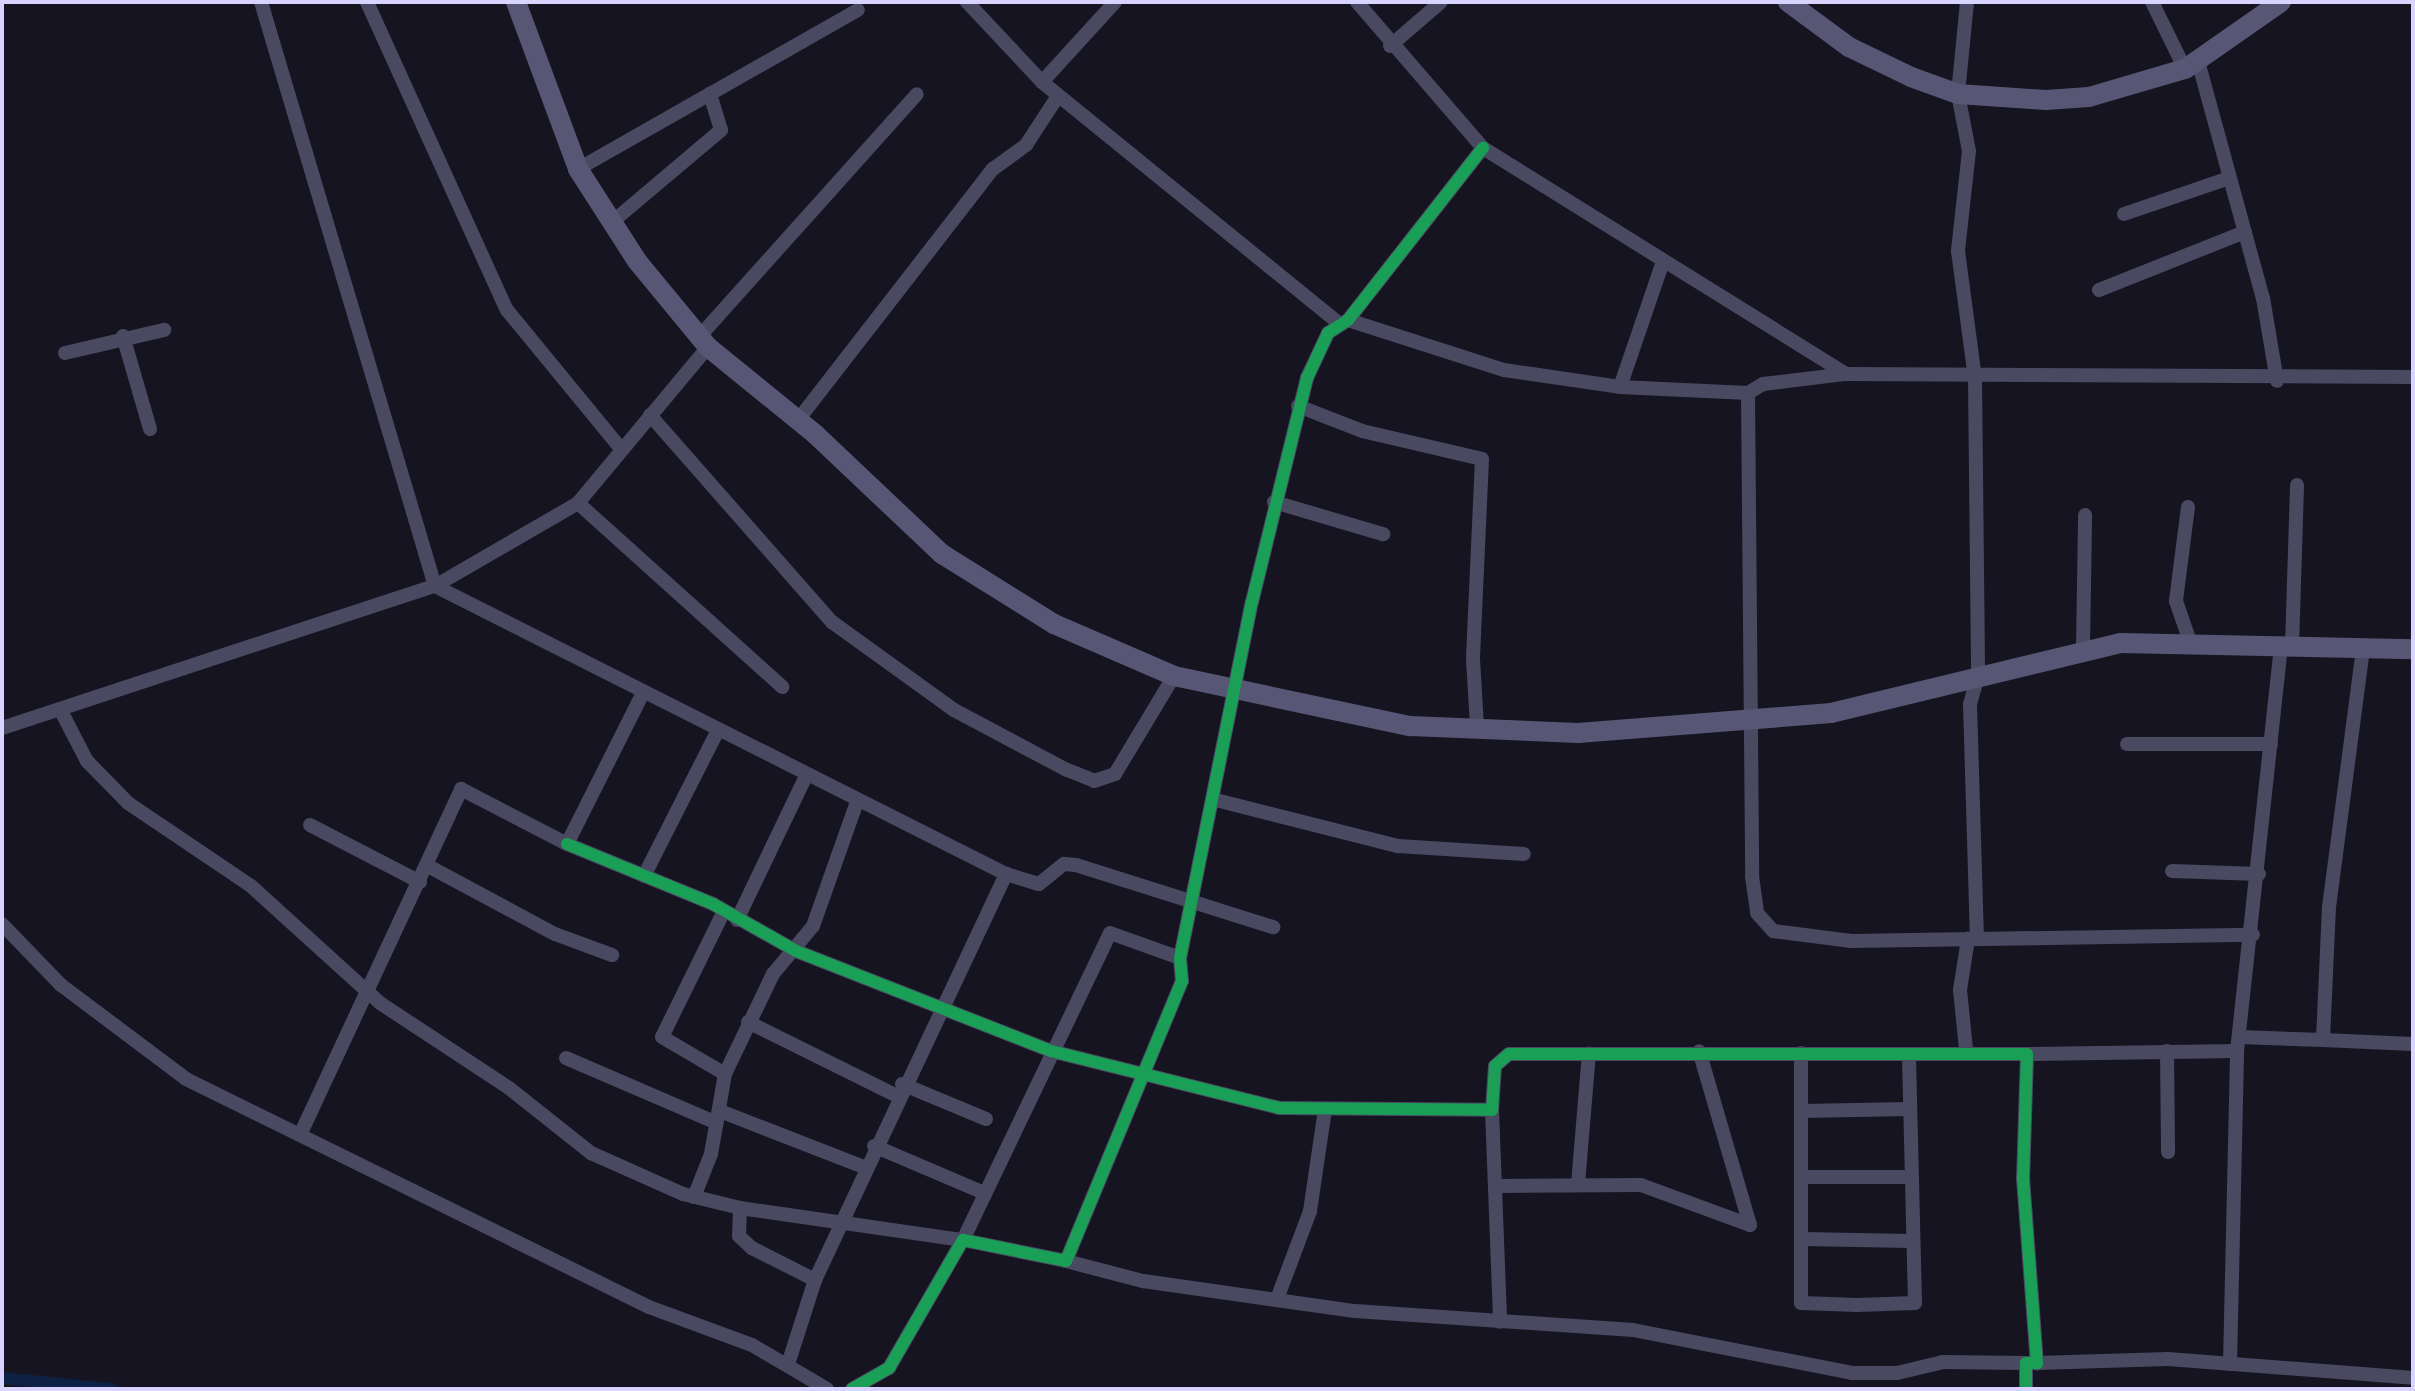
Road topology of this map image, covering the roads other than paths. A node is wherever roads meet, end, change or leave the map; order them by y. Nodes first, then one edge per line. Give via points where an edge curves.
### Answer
1 (261, 2) edge
2 (367, 2) edge
3 (516, 2) edge
4 (967, 2) edge
5 (1115, 2) edge
6 (1357, 2) edge
7 (1441, 2) edge
8 (1788, 2) edge
9 (1967, 2) edge
10 (2152, 2) edge
11 (2281, 2) edge
12 (858, 10) dead end
13 (1390, 46) junction
14 (2192, 65) junction
15 (1042, 82) junction
16 (710, 94) junction
17 (917, 94) dead end
18 (1958, 94) junction
19 (1058, 96) junction
20 (1483, 148) junction
21 (578, 169) junction
22 (2229, 178) junction
23 (2124, 214) dead end
24 (611, 223) junction
25 (2245, 232) junction
26 (1662, 264) junction
27 (2099, 290) dead end
28 (1343, 322) junction
29 (164, 330) dead end
30 (123, 336) junction
31 (704, 342) junction
32 (65, 353) dead end
33 (1846, 374) junction
34 (2413, 377) edge
35 (1975, 378) junction
36 (2277, 381) junction
37 (1620, 387) junction
38 (1748, 393) junction
39 (1298, 406) junction
40 (650, 415) junction
41 (798, 420) junction
42 (150, 429) dead end
43 (622, 450) junction
44 (2297, 485) dead end
45 (1274, 502) junction
46 (578, 503) junction
47 (2188, 507) dead end
48 (2085, 515) dead end
49 (1383, 534) dead end
50 (435, 586) junction
51 (2189, 639) junction
52 (2286, 646) junction
53 (2083, 648) junction
54 (2363, 649) junction
55 (2413, 649) edge
56 (1174, 676) junction
57 (1978, 676) junction
58 (782, 687) dead end
59 (1237, 690) junction
60 (643, 693) junction
61 (60, 709) junction
62 (1748, 720) junction
63 (1477, 727) junction
64 (2, 728) edge
65 (718, 730) junction
66 (2127, 744) dead end
67 (2271, 744) junction
68 (806, 776) junction
69 (1216, 800) junction
70 (857, 802) junction
71 (310, 825) dead end
72 (567, 844) junction
73 (1524, 854) dead end
74 (428, 866) junction
75 (2172, 871) dead end
76 (1006, 874) junction
77 (2259, 874) junction
78 (644, 876) junction
79 (420, 882) junction
80 (1195, 904) junction
81 (724, 911) junction
82 (737, 920) junction
83 (2, 924) edge
84 (1273, 927) dead end
85 (2253, 935) junction
86 (1973, 938) junction
87 (796, 951) junction
88 (612, 955) dead end
89 (1180, 958) junction
90 (365, 992) junction
91 (939, 1008) junction
92 (748, 1022) junction
93 (2323, 1040) junction
94 (2239, 1044) junction
95 (2413, 1044) edge
96 (1966, 1049) junction
97 (1051, 1051) junction
98 (1699, 1051) junction
99 (2167, 1051) junction
100 (1589, 1053) junction
101 (1801, 1053) junction
102 (1909, 1054) junction
103 (2027, 1054) junction
104 (566, 1058) dead end
105 (725, 1074) junction
106 (1142, 1074) junction
107 (900, 1090) junction
108 (1325, 1109) junction
109 (1909, 1109) junction
110 (1492, 1110) junction
111 (1802, 1111) junction
112 (719, 1117) junction
113 (986, 1119) dead end
114 (300, 1135) junction
115 (874, 1146) junction
116 (2168, 1152) dead end
117 (864, 1167) junction
118 (1802, 1177) junction
119 (1909, 1177) junction
120 (1578, 1184) junction
121 (1496, 1186) junction
122 (982, 1192) junction
123 (694, 1197) junction
124 (740, 1208) junction
125 (845, 1222) junction
126 (1802, 1239) junction
127 (963, 1240) junction
128 (1912, 1241) junction
129 (1066, 1261) junction
130 (815, 1280) junction
131 (1277, 1299) junction
132 (1500, 1322) junction
133 (2032, 1363) junction
134 (788, 1364) junction
135 (2230, 1364) junction
136 (2413, 1378) edge
137 (827, 1389) edge
138 (852, 1389) edge
139 (2026, 1389) edge

1 - 50 street
2 - 43 street via 507,310
3 - 21 main road
4 - 15 street
5 - 15 street
6 - 13 street
7 - 13 street
8 - 18 main road via 1881,65
9 - 18 street
10 - 14 street
11 - 14 main road
12 - 16 street
13 - 20 street
14 - 18 main road via 2089,97
14 - 22 street
15 - 19 street
16 - 21 street
16 - 24 street via 721,130
17 - 31 street
18 - 35 street via 1969,151 1958,251
19 - 28 street
19 - 41 street via 1026,145 993,169
20 - 26 street
20 - 28 street
21 - 24 main road
22 - 23 street
22 - 25 street
24 - 31 main road
25 - 27 street
25 - 36 street
26 - 33 street
26 - 37 street
28 - 37 street via 1504,370
28 - 39 street via 1318,351
29 - 30 street
30 - 32 street
30 - 42 street
31 - 40 street
31 - 41 main road
33 - 35 street
33 - 38 street via 1763,384
34 - 36 street
35 - 36 street
35 - 57 street
37 - 38 street
38 - 62 street
39 - 45 street
39 - 63 street via 1362,431 1482,459
40 - 43 street
40 - 56 street via 832,622 954,710 1065,769 1094,781 1115,774
41 - 56 main road via 919,535 970,573 1054,624
43 - 46 street
44 - 52 street
45 - 49 street
45 - 59 street
46 - 50 street
46 - 58 street
47 - 51 street via 2187,558 2176,601
48 - 53 street
50 - 60 street
50 - 61 street
51 - 52 main road
51 - 53 main road
52 - 54 main road
52 - 67 street
53 - 57 main road
54 - 55 main road
54 - 93 street via 2329,907
56 - 59 main road
57 - 62 main road via 1831,713
57 - 86 street via 1970,704
59 - 63 main road via 1388,723
59 - 69 street
60 - 65 street
60 - 72 street
61 - 64 street
61 - 90 street via 87,761 128,803 251,886
62 - 63 main road via 1578,733
62 - 86 street via 1754,898 1765,925 1851,941
65 - 68 street
65 - 78 street
66 - 67 street
67 - 77 street
68 - 70 street
68 - 82 street
69 - 73 street via 1398,846
69 - 80 street
70 - 76 street
70 - 87 street via 813,926
71 - 79 street
72 - 74 street via 461,789
72 - 78 street
74 - 79 street
74 - 88 street via 555,934
75 - 77 street
76 - 80 street via 1039,884 1070,864
76 - 91 street
77 - 85 street
78 - 81 street
79 - 90 street
80 - 84 street
80 - 89 street
81 - 82 street
81 - 105 street via 662,1037
82 - 87 street
83 - 114 street via 132,1043 208,1091
85 - 86 street
85 - 94 street
86 - 96 street via 1960,990
87 - 91 street
87 - 92 street via 773,974
89 - 97 street via 1110,933
89 - 106 street via 1182,981
90 - 114 street
90 - 123 street via 509,1088 591,1153
91 - 97 street
91 - 107 street
92 - 105 street
92 - 107 street
93 - 94 street
93 - 95 street
94 - 99 street
94 - 135 street
96 - 102 street
96 - 103 street
97 - 106 street
97 - 122 street
98 - 100 street
98 - 101 street
98 - 120 street via 1750,1225 1641,1185
99 - 103 street
99 - 116 street
100 - 110 street via 1501,1056
100 - 120 street
101 - 102 street
101 - 111 street
102 - 109 street
103 - 133 street via 2023,1178
104 - 112 street
105 - 112 street
106 - 108 street via 1250,1103
106 - 129 street
107 - 113 street
107 - 115 street
108 - 110 street
108 - 131 street via 1310,1211
109 - 111 street
109 - 119 street
110 - 121 street
111 - 118 street
112 - 117 street
112 - 123 street
114 - 134 street via 649,1307
115 - 117 street
115 - 122 street
117 - 125 street
118 - 119 street
118 - 126 street
119 - 128 street
120 - 121 street
121 - 132 street
122 - 127 street
123 - 124 street
124 - 125 street
124 - 130 street via 739,1236
125 - 127 street
125 - 130 street
126 - 128 street
126 - 128 street via 1801,1303 1857,1305 1915,1303
127 - 129 street
127 - 138 street via 889,1368
129 - 131 street via 1143,1281
130 - 134 street
131 - 132 street
132 - 133 street via 1633,1330 1863,1374 1932,1362
133 - 135 street
133 - 139 street
134 - 137 street
135 - 136 street

